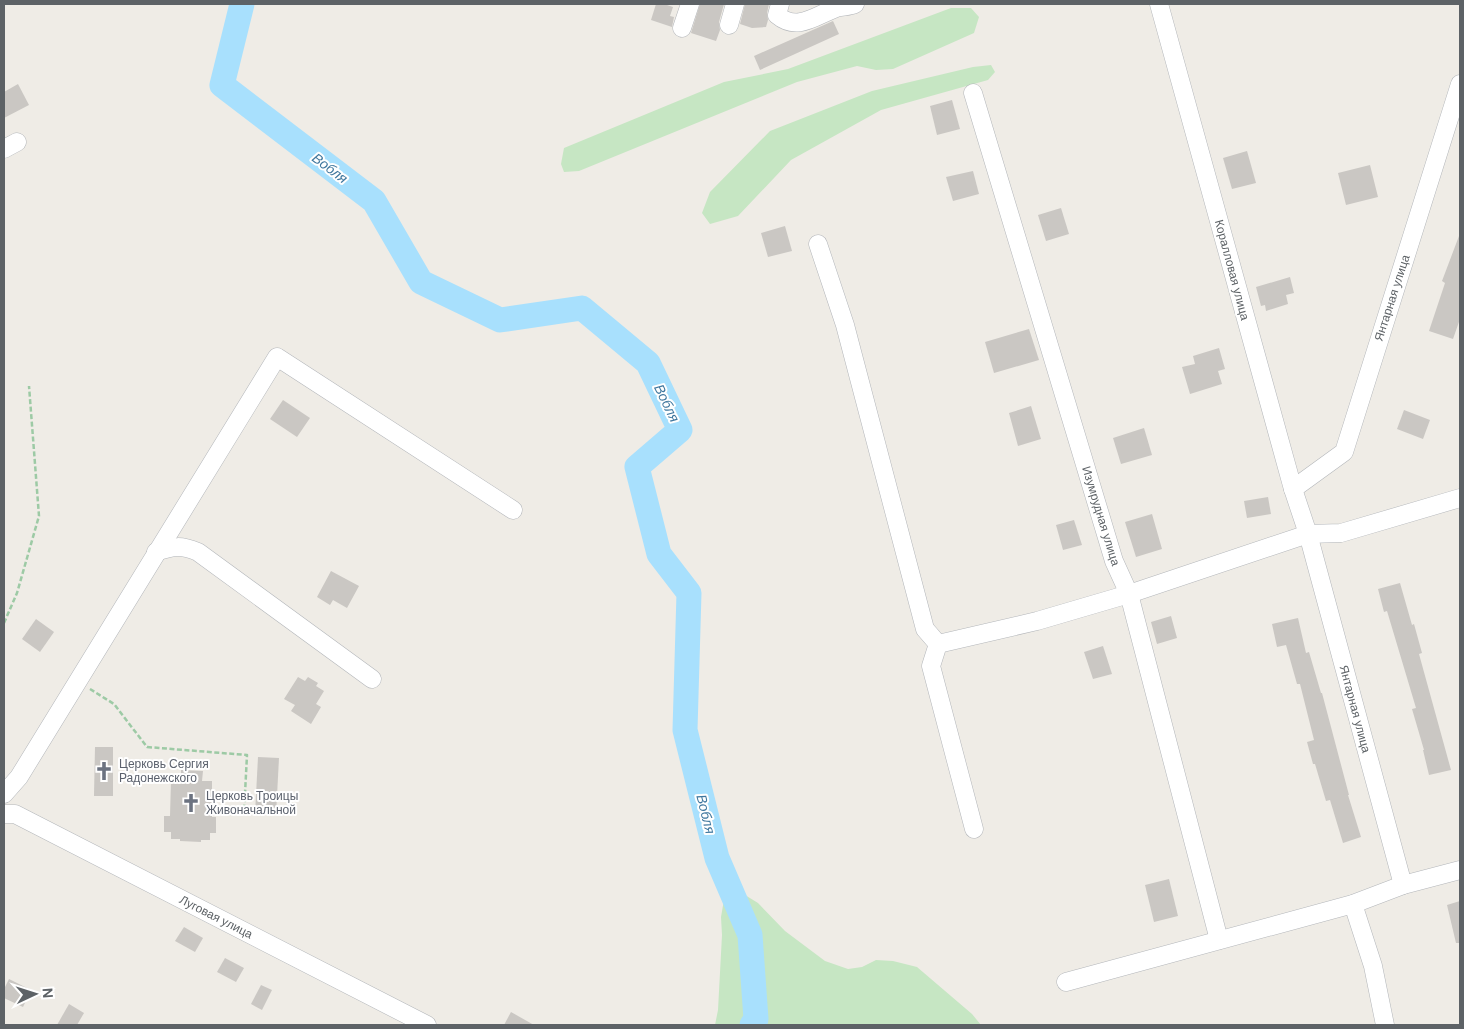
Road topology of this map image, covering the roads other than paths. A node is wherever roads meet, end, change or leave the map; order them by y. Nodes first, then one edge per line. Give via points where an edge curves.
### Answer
1 (690, 4) edge
2 (735, 4) edge
3 (780, 4) edge
4 (855, 4) edge
5 (1159, 4) edge
6 (820, 11) edge
7 (728, 25) dead end
8 (682, 28) dead end
9 (1460, 84) edge
10 (973, 93) dead end
11 (818, 244) dead end
12 (1292, 489) junction
13 (1460, 498) edge
14 (513, 510) dead end
15 (1308, 534) junction
16 (156, 552) junction
17 (1128, 594) junction
18 (938, 644) junction
19 (372, 679) dead end
20 (4, 794) edge
21 (4, 814) edge
22 (974, 829) dead end
23 (1460, 870) edge
24 (1403, 884) junction
25 (1353, 904) junction
26 (1219, 940) junction
27 (1066, 982) dead end
28 (427, 1025) edge
29 (1385, 1025) edge

1 - 8 street
2 - 7 street
3 - 6 street via 777,14 784,21 794,23
4 - 6 street
5 - 12 street, Коралловая улица
9 - 12 street, Янтарная улица via 1344,452
10 - 17 street, Изумрудная улица via 1114,561
11 - 18 street via 845,325 926,629
12 - 15 street, Коралловая улица
13 - 15 street via 1341,533
14 - 16 street via 277,357
15 - 17 street
15 - 24 street, Янтарная улица
16 - 19 street via 184,547 198,552
16 - 20 street via 19,777
17 - 18 street via 1037,621
17 - 26 street, Изумрудная улица
18 - 22 street via 931,666
21 - 28 street, Луговая улица via 15,814
23 - 24 street
24 - 25 street
25 - 26 street
25 - 29 street via 1373,966
26 - 27 street

